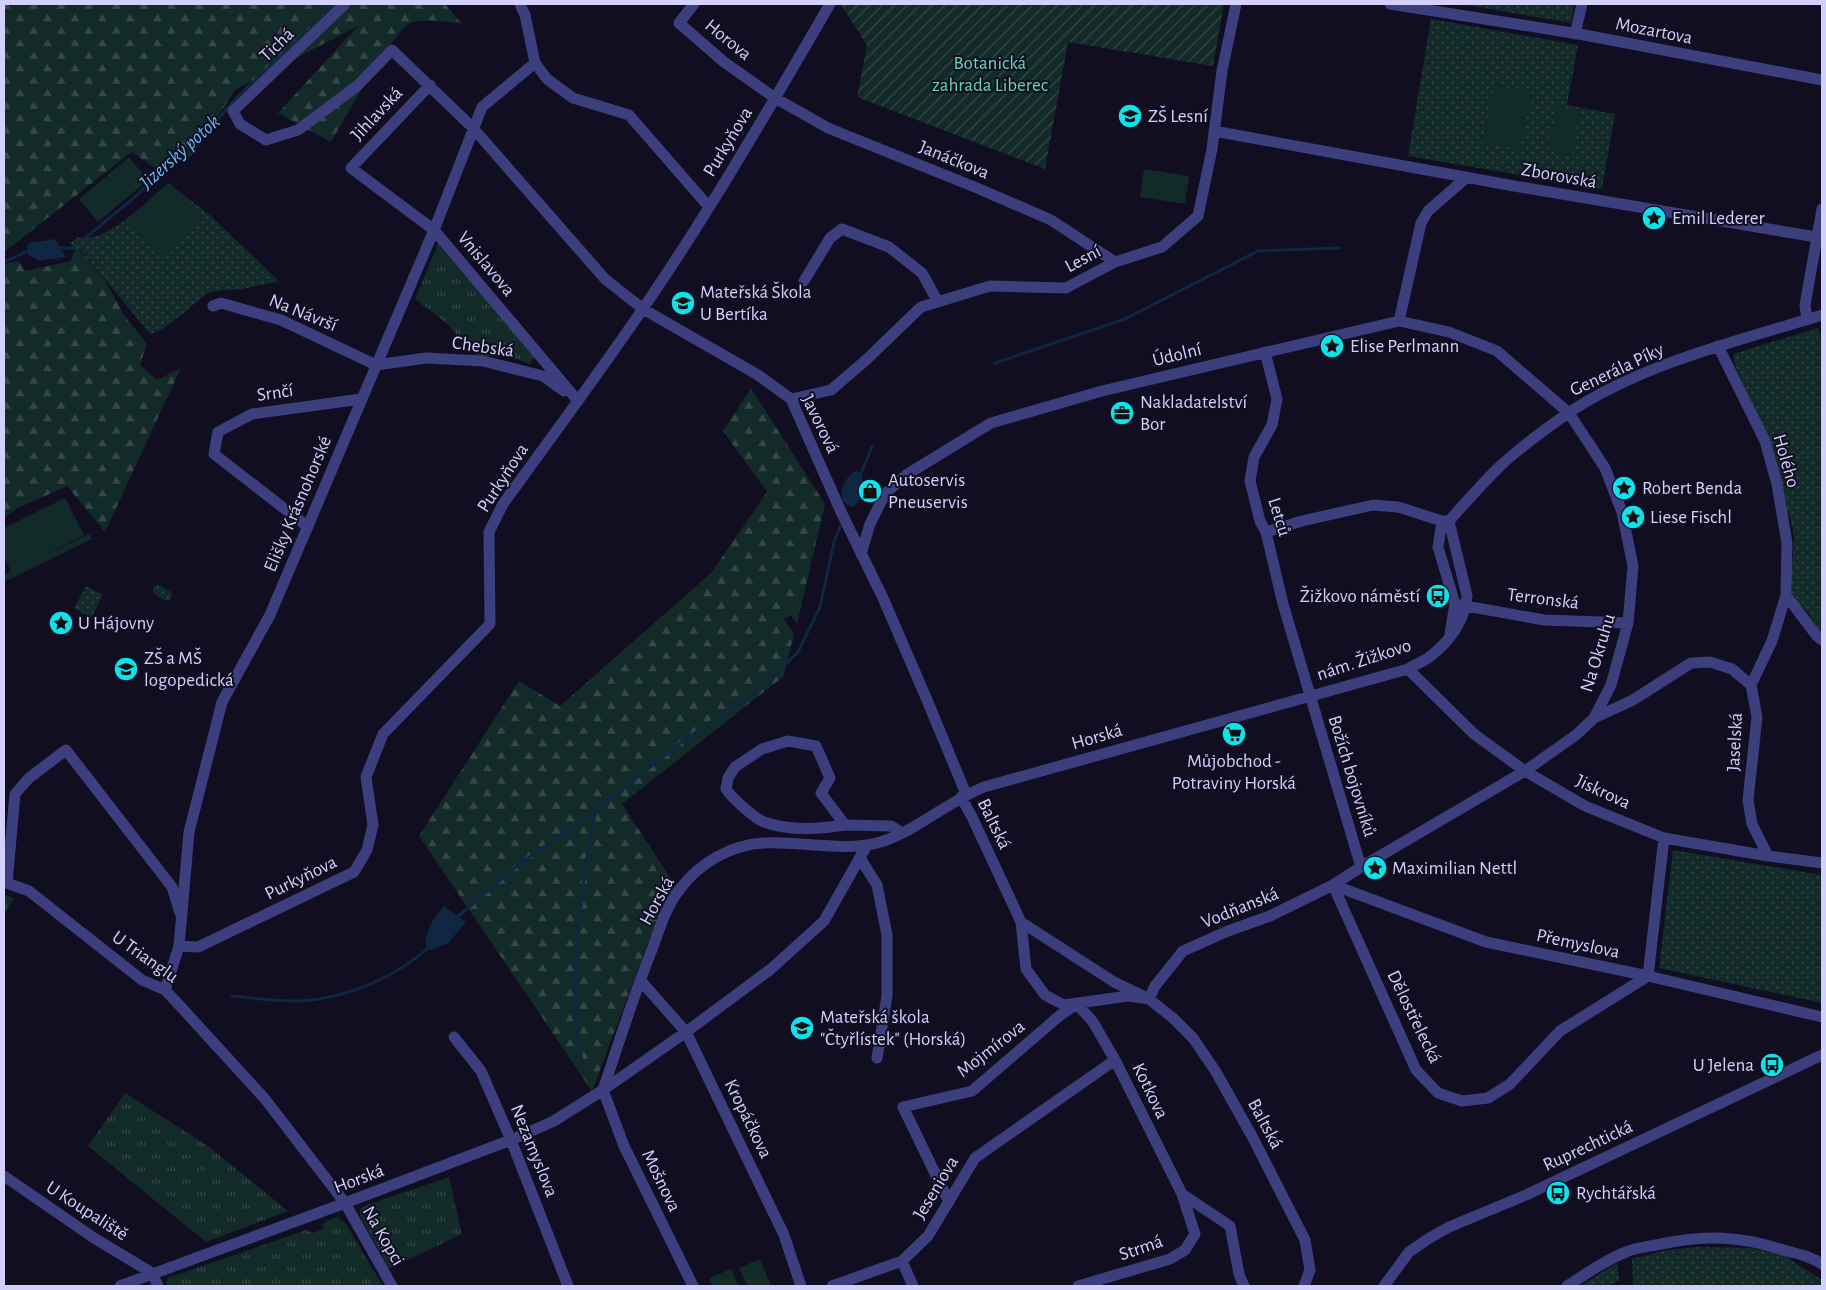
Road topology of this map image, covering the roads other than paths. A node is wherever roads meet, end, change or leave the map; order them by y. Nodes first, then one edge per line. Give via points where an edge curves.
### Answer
1 (345, 4) edge
2 (520, 4) edge
3 (694, 4) edge
4 (830, 4) edge
5 (1236, 4) edge
6 (1390, 4) edge
7 (1582, 4) edge
8 (1436, 8) edge
9 (1575, 34) junction
10 (535, 63) junction
11 (1822, 80) edge
12 (430, 84) junction
13 (775, 98) junction
14 (233, 111) joint
15 (473, 128) junction
16 (1214, 131) junction
17 (350, 168) joint
18 (1467, 177) junction
19 (709, 207) junction
20 (1822, 208) edge
21 (434, 230) junction
22 (1820, 238) edge
23 (1115, 262) junction
24 (804, 281) dead end
25 (938, 302) junction
26 (213, 306) dead end
27 (643, 309) junction
28 (1822, 315) edge
29 (1807, 320) junction
30 (1399, 321) junction
31 (1718, 346) junction
32 (1265, 352) junction
33 (376, 365) junction
34 (361, 399) junction
35 (791, 399) junction
36 (578, 401) junction
37 (1569, 412) junction
38 (1445, 521) junction
39 (308, 527) junction
40 (1266, 532) junction
41 (861, 554) junction
42 (1786, 595) junction
43 (1460, 605) junction
44 (1628, 623) junction
45 (1822, 640) edge
46 (1408, 669) junction
47 (1750, 685) junction
48 (1310, 696) junction
49 (1594, 718) junction
50 (1525, 771) junction
51 (963, 796) junction
52 (845, 825) junction
53 (902, 833) junction
54 (1664, 838) junction
55 (867, 845) junction
56 (1768, 856) junction
57 (860, 858) junction
58 (1822, 863) edge
59 (1361, 867) junction
60 (1333, 885) junction
61 (6, 886) edge
62 (182, 922) junction
63 (1021, 922) junction
64 (179, 946) junction
65 (1648, 976) junction
66 (640, 980) junction
67 (165, 990) junction
68 (1149, 999) junction
69 (1077, 1004) junction
70 (1822, 1017) edge
71 (686, 1032) junction
72 (454, 1037) dead end
73 (1822, 1055) edge
74 (877, 1058) dead end
75 (1115, 1060) junction
76 (603, 1090) junction
77 (511, 1140) junction
78 (4, 1176) edge
79 (1182, 1194) junction
80 (949, 1202) junction
81 (344, 1203) junction
82 (902, 1261) junction
83 (1822, 1264) edge
84 (152, 1274) junction
85 (120, 1286) edge
86 (158, 1286) edge
87 (392, 1286) edge
88 (568, 1286) edge
89 (693, 1286) edge
90 (801, 1286) edge
91 (832, 1286) edge
92 (913, 1286) edge
93 (1078, 1286) edge
94 (1244, 1286) edge
95 (1304, 1286) edge
96 (1384, 1286) edge
97 (1567, 1286) edge

1 - 14 street, Tichá
2 - 10 street
3 - 13 street, Horova via 679,23 724,62
4 - 13 street, Purkyňova
5 - 16 street, Lesní
6 - 8 street, Mozartova
7 - 9 street
8 - 9 street, Mozartova
9 - 11 street, Mozartova
10 - 15 street, Elišky Krásnohorské via 482,107
10 - 19 street via 548,79 573,98 629,114
12 - 14 street, Javorová via 392,50 357,86 298,130 266,140 240,124
12 - 15 street, Javorová
12 - 17 street, Jihlavská
13 - 19 street, Purkyňova
13 - 23 street, Janáčkova via 828,128 1051,220
15 - 21 street, Elišky Krásnohorské
15 - 27 street, Javorová via 605,279
16 - 18 street, Zborovská
16 - 23 street, Lesní via 1198,216 1162,247
17 - 21 street, Vnislavova
18 - 22 street, Zborovská
18 - 30 street via 1428,211 1421,224
19 - 27 street, Purkyňova
20 - 22 street
21 - 33 street, Elišky Krásnohorské
21 - 36 street, Vnislavova
22 - 29 street via 1805,305
23 - 25 street, Lesní via 1066,288 990,286
24 - 25 street via 830,238 842,229 889,247 922,273
25 - 35 street, Lesní via 921,307 831,390
26 - 33 street, Na Návrší via 221,303 281,320
27 - 35 street, Javorová via 758,375
27 - 36 street, Purkyňova
28 - 29 street, Generála Píky
29 - 31 street, Generála Píky
30 - 32 street, Údolní
30 - 37 street, Na Okruhu via 1449,332 1497,351
31 - 37 street, Generála Píky via 1622,383
31 - 42 street, Holého via 1765,441 1777,484 1787,543
32 - 40 street, Letců via 1277,399 1272,425 1254,458 1250,481
32 - 41 street, Údolní via 1102,391 991,423 906,476 885,494 870,524
33 - 34 street, Elišky Krásnohorské
33 - 36 street, Chebská via 426,358 484,360 543,376
34 - 39 street, Elišky Krásnohorské
34 - 39 street, Srnčí via 252,414 218,432 214,454
35 - 41 street, Javorová
36 - 64 street, Purkyňova via 503,504 488,532 490,624 384,734 366,777 372,825 367,850 354,872 198,947
37 - 38 street, Generála Píky via 1500,467
37 - 44 street, Na Okruhu via 1605,468 1622,512 1633,566
38 - 40 street via 1398,507 1373,504
38 - 43 street via 1438,547
38 - 43 street via 1467,596
39 - 62 street, Elišky Krásnohorské via 270,615 222,702 189,832
40 - 48 street, Letců
41 - 51 street, Javorová via 902,642
42 - 45 street
42 - 47 street, Holého via 1772,641
43 - 44 street, Terronská via 1544,620
43 - 46 street, nám. Žižkovo via 1461,620 1450,636 1432,655
44 - 49 street, Na Okruhu via 1611,685
46 - 48 street, nám. Žižkovo
46 - 50 street, Jiskrova via 1474,734
47 - 49 street via 1732,669 1710,662 1691,663 1633,700
47 - 56 street, Jaselská via 1757,717 1748,800 1752,824
48 - 51 street, Horská via 984,787
48 - 59 street, Božích bojovníků
49 - 50 street, Na Okruhu via 1576,736
50 - 54 street, Jiskrova via 1585,806
50 - 59 street, Na Okruhu
51 - 53 street, Horská
51 - 63 street, Baltská
52 - 52 street via 819,829 763,822 731,797 726,789 728,778 735,767 762,749 788,741 816,746 830,778 821,793
52 - 53 street via 890,826
53 - 55 street, Horská
54 - 56 street, Jiskrova
54 - 65 street
55 - 57 street, Horská
55 - 66 street, Horská via 762,843 715,857 679,889
56 - 58 street, Jiskrova
57 - 71 street, Horská via 824,921 771,968
57 - 74 street via 877,885 887,935 887,996
59 - 60 street, Vodňanská
60 - 65 street, Přemyslova via 1486,942
60 - 65 street, Dělostřelecká via 1416,1070 1438,1093 1462,1101 1488,1098 1510,1084 1560,1030
60 - 68 street, Vodňanská via 1270,916 1183,951 1155,986
61 - 62 street, U Trianglu via 16,794 29,778 66,750 172,887
61 - 67 street, U Trianglu via 29,891 142,980
62 - 64 street, Elišky Krásnohorské
63 - 68 street, Baltská via 1114,982
63 - 69 street via 1026,969 1045,996 1064,1005
64 - 67 street, Elišky Krásnohorské
65 - 70 street, Přemyslova
66 - 71 street, Kropáčkova
66 - 76 street, Horská
67 - 81 street, U Trianglu via 265,1099
68 - 69 street via 1128,996
68 - 95 street, Baltská via 1194,1038 1253,1138 1305,1240 1310,1270
69 - 75 street, Kotkova via 1093,1022
69 - 80 street, Mojmírova via 972,1091 903,1107
71 - 76 street, Horská
71 - 90 street, Kropáčkova via 784,1235
72 - 77 street, Nezamyslova via 481,1071
73 - 96 street, Ruprechtická via 1526,1195 1450,1227 1409,1252
75 - 79 street, Kotkova
75 - 80 street, Jeseniova via 975,1158
76 - 77 street, Horská via 554,1121
76 - 89 street, Mošnova via 624,1146
77 - 81 street, Horská
77 - 88 street, Nezamyslova
78 - 84 street, U Koupaliště
79 - 93 street, Strmá via 1195,1234 1185,1250 1170,1259
79 - 94 street, Kotkova via 1230,1226 1238,1274
80 - 82 street, Jeseniova via 928,1236
81 - 84 street, Horská
81 - 87 street, Na Kopci
82 - 91 street, Jeseniova
82 - 92 street
83 - 97 street via 1801,1253 1753,1241 1680,1240 1627,1251
84 - 85 street, Horská
84 - 86 street

